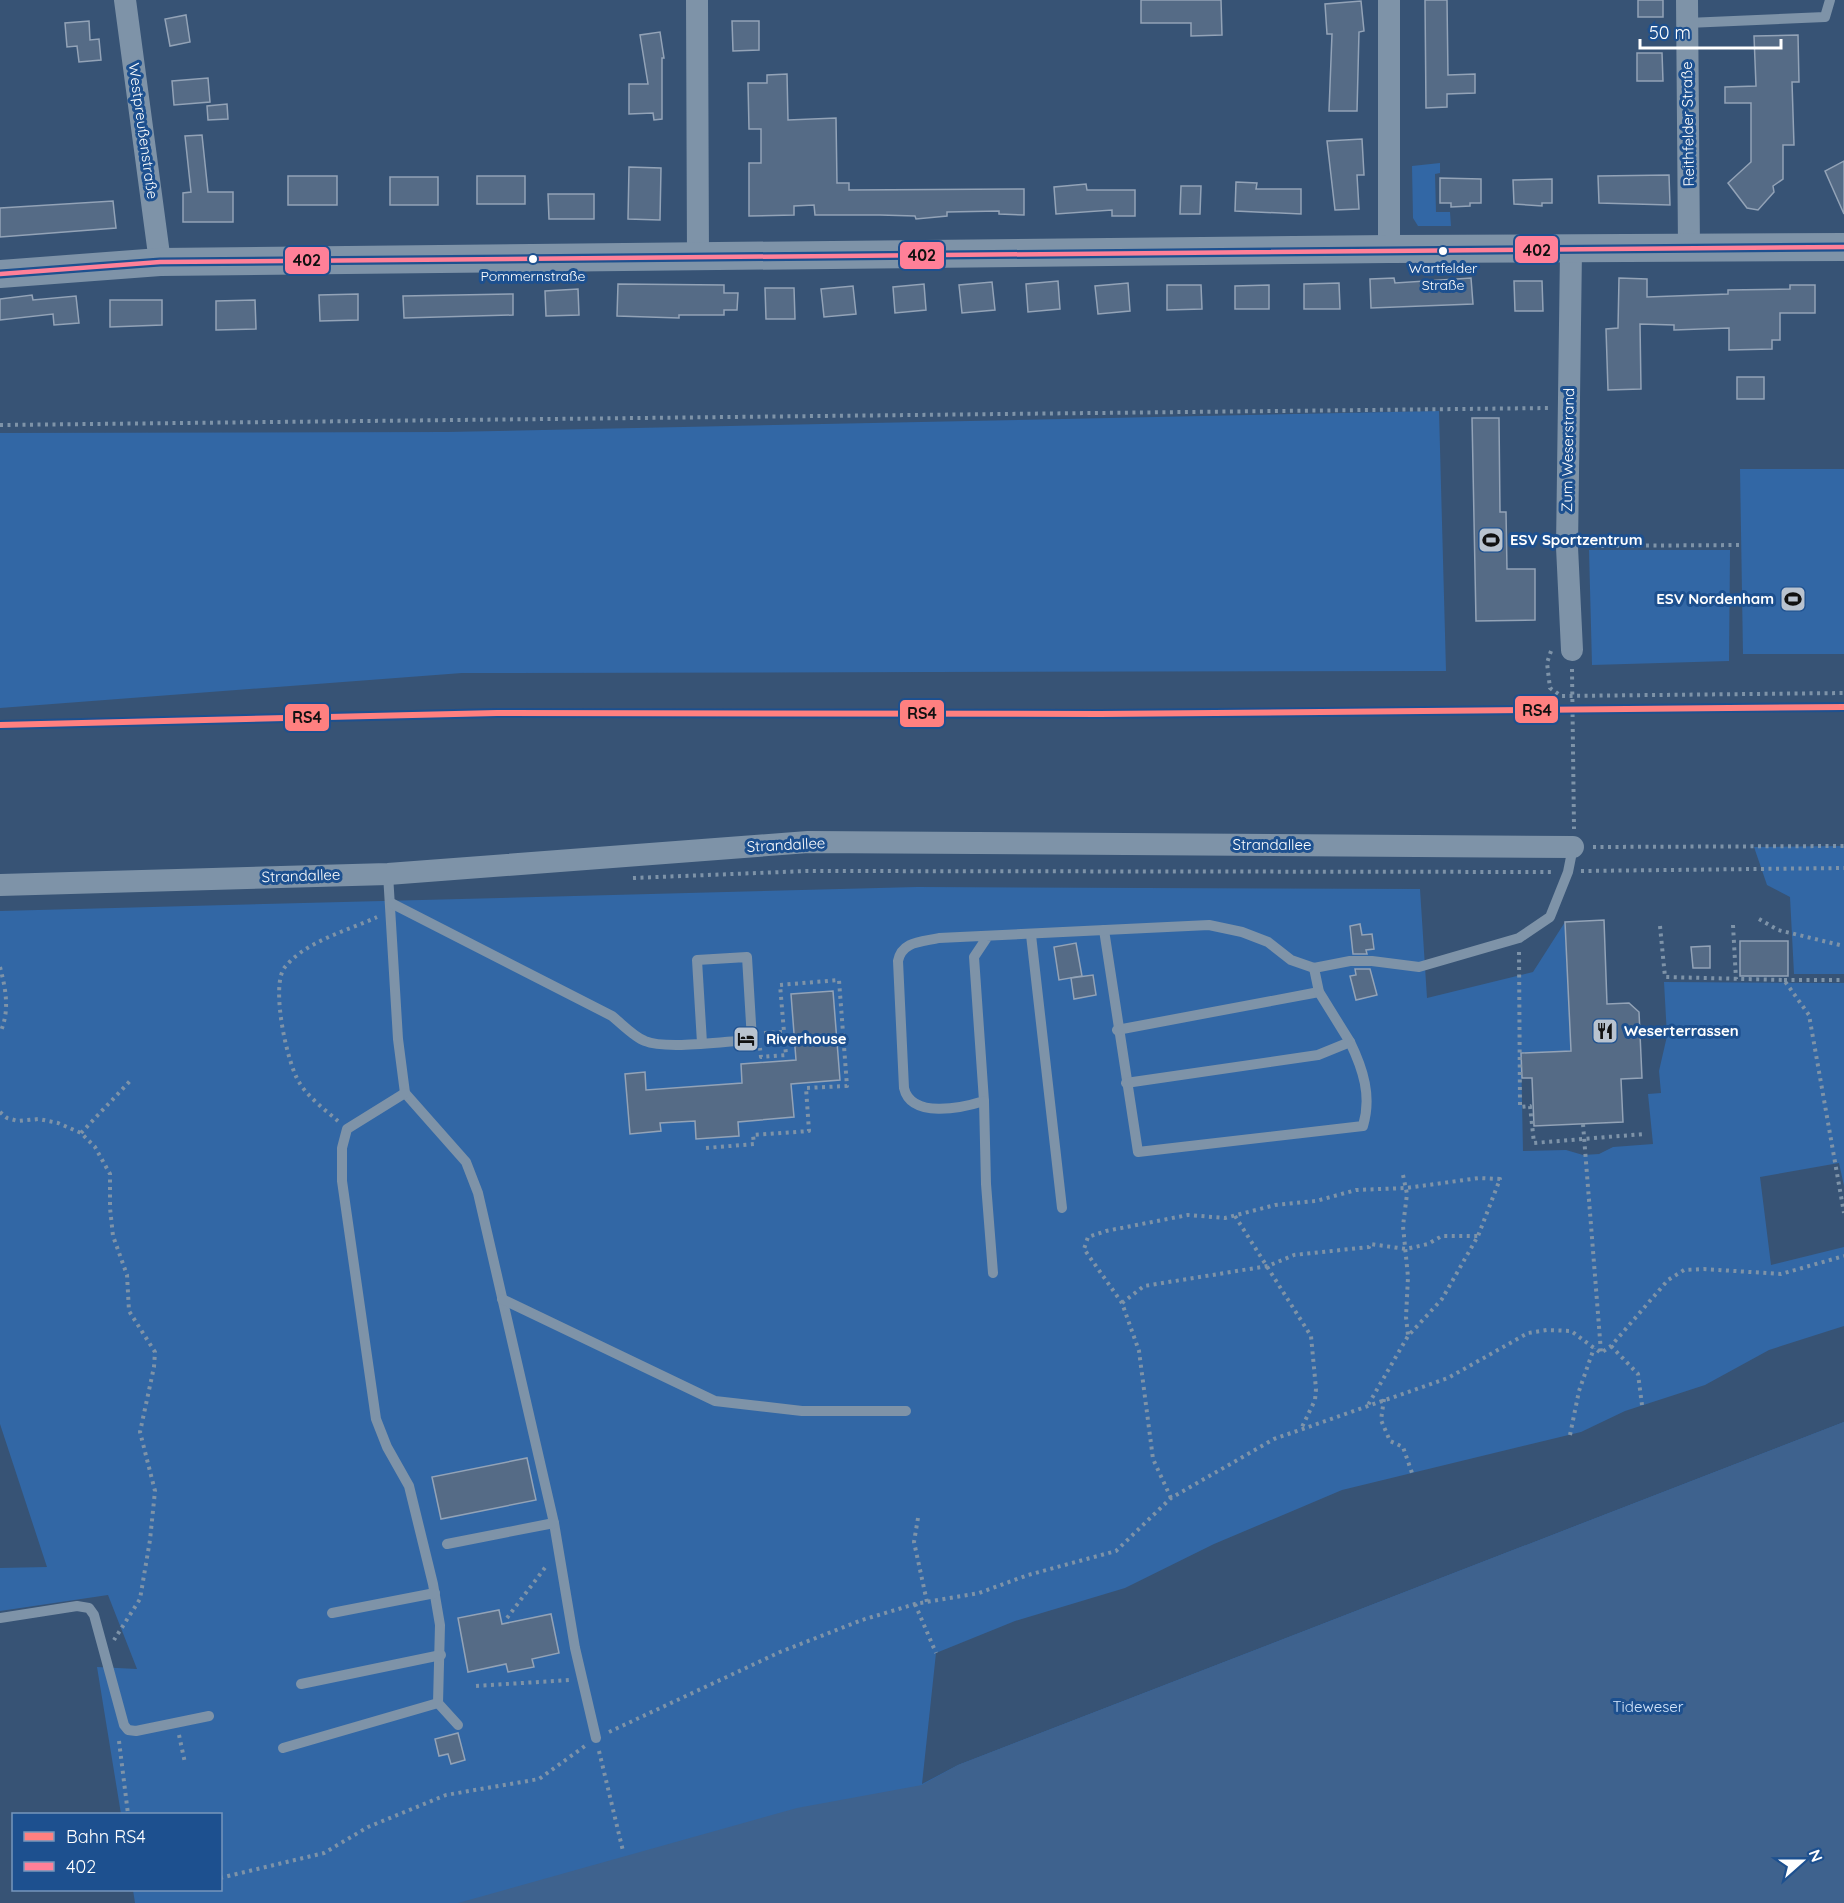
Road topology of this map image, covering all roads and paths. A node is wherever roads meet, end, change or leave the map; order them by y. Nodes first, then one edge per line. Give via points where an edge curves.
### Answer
1 (125, 0) edge
2 (697, 0) edge
3 (1389, 0) edge
4 (1687, 0) edge
5 (1830, 0) edge
6 (1687, 23) junction
7 (1844, 247) edge
8 (1389, 249) junction
9 (1689, 249) junction
10 (1571, 250) junction
11 (698, 257) junction
12 (160, 262) junction
13 (0, 274) edge
14 (1569, 408) junction
15 (0, 425) edge
16 (1741, 545) dead end
17 (1567, 547) junction
18 (1571, 643) joint
19 (1573, 685) dead end
20 (1844, 693) edge
21 (1574, 805) dead end
22 (1844, 846) edge
23 (1573, 847) junction
24 (1844, 868) edge
25 (1568, 872) junction
26 (388, 874) junction
27 (629, 878) dead end
28 (0, 885) edge
29 (392, 907) junction
30 (1759, 919) dead end
31 (1733, 924) dead end
32 (1660, 926) dead end
33 (1104, 930) junction
34 (1031, 935) junction
35 (988, 936) junction
36 (1519, 938) junction
37 (1844, 946) edge
38 (0, 967) edge
39 (1314, 968) junction
40 (1736, 979) junction
41 (1784, 980) junction
42 (1844, 980) edge
43 (1319, 992) junction
44 (1117, 1030) junction
45 (0, 1033) edge
46 (1350, 1042) junction
47 (702, 1043) junction
48 (760, 1046) dead end
49 (131, 1080) dead end
50 (1126, 1083) junction
51 (405, 1093) junction
52 (984, 1101) junction
53 (0, 1112) edge
54 (1583, 1124) dead end
55 (347, 1129) junction
56 (81, 1133) junction
57 (1644, 1134) dead end
58 (1584, 1140) junction
59 (706, 1148) dead end
60 (1403, 1175) dead end
61 (1406, 1188) junction
62 (1062, 1208) dead end
63 (1844, 1213) edge
64 (1235, 1216) junction
65 (1478, 1236) junction
66 (1844, 1256) edge
67 (1268, 1266) junction
68 (993, 1273) dead end
69 (502, 1299) junction
70 (1122, 1302) junction
71 (1408, 1336) junction
72 (1611, 1346) junction
73 (1594, 1348) junction
74 (1601, 1353) junction
75 (1384, 1399) junction
76 (1368, 1405) junction
77 (1642, 1405) dead end
78 (906, 1411) dead end
79 (1301, 1429) junction
80 (1570, 1435) dead end
81 (1412, 1473) dead end
82 (1171, 1498) junction
83 (918, 1518) dead end
84 (554, 1523) junction
85 (447, 1544) dead end
86 (559, 1550) junction
87 (435, 1593) junction
88 (927, 1602) junction
89 (915, 1604) junction
90 (332, 1613) dead end
91 (0, 1618) edge
92 (507, 1618) dead end
93 (936, 1653) dead end
94 (105, 1655) junction
95 (441, 1655) junction
96 (582, 1679) junction
97 (301, 1684) dead end
98 (476, 1686) dead end
99 (438, 1703) junction
100 (209, 1716) dead end
101 (177, 1723) junction
102 (458, 1725) dead end
103 (596, 1738) junction
104 (121, 1745) dead end
105 (283, 1748) dead end
106 (185, 1764) dead end
107 (128, 1813) edge
108 (623, 1851) dead end
109 (222, 1878) edge

1 - 12 street, Westpreußenstraße
2 - 11 street
3 - 8 street
4 - 6 street, Reithfelder Straße
5 - 6 lane via 1825,17
6 - 9 street, Reithfelder Straße
7 - 9 street
8 - 10 street
8 - 11 street
9 - 10 street
10 - 14 street, Zum Weserstrand
11 - 12 street
12 - 13 street
14 - 15 path
14 - 17 street, Zum Weserstrand
16 - 17 path
17 - 18 street, Zum Weserstrand
18 - 20 path via 1563,638 1553,645 1547,663 1550,688 1561,696
19 - 21 path
22 - 23 path
23 - 25 lane
23 - 26 street, Strandallee via 808,842
24 - 25 path
25 - 27 path via 807,871
25 - 36 lane via 1550,917
26 - 28 street, Strandallee
26 - 29 lane
29 - 47 lane via 612,1016 645,1041 662,1045
29 - 51 lane via 398,1039
29 - 55 path via 299,952 282,969 278,993 292,1066 299,1083
30 - 37 path via 1778,930
31 - 40 path
32 - 40 path via 1665,977
33 - 34 lane
33 - 39 lane via 1209,926 1268,942 1290,960
33 - 44 lane
34 - 35 lane
34 - 62 lane
35 - 52 lane via 974,957
35 - 52 lane via 939,938 908,945 900,952 898,961 903,1082 909,1100 925,1108
36 - 39 lane via 1419,967 1350,961
36 - 58 path via 1520,1107 1530,1106 1534,1143
38 - 45 path via 7,1019
39 - 43 lane
40 - 41 path
41 - 42 path
41 - 63 path via 1809,1015
43 - 44 lane
43 - 46 lane
44 - 50 lane
46 - 50 lane via 1318,1055
46 - 50 lane via 1363,1068 1368,1108 1363,1126 1138,1152
47 - 47 lane via 698,960 747,957 752,1040
48 - 59 path via 761,1057 786,1055 780,985 839,980 847,1086 806,1089 809,1131 753,1135 754,1144
49 - 56 path
51 - 55 lane
51 - 69 lane via 466,1162 478,1193
52 - 68 lane
53 - 56 path via 7,1119 58,1123
54 - 58 path
55 - 87 lane via 342,1148 342,1181 376,1419 409,1486
56 - 94 path via 95,1147 110,1174 113,1236 127,1275 129,1311 155,1352 140,1432 155,1491 150,1540 140,1599
57 - 58 path
58 - 74 path
60 - 61 path
61 - 64 path via 1356,1191
61 - 65 path via 1500,1179
61 - 71 path via 1403,1226
64 - 67 path
64 - 70 path via 1188,1215 1088,1238 1083,1249
65 - 67 path via 1442,1236 1428,1244 1406,1248 1370,1244 1294,1255
65 - 71 path via 1442,1299
66 - 72 path via 1781,1274 1684,1270 1668,1280
67 - 70 path via 1144,1286
67 - 79 path via 1311,1336 1315,1400
69 - 78 lane via 716,1401 802,1411
69 - 84 lane
70 - 82 path via 1139,1351 1154,1459
71 - 76 path
72 - 74 path
72 - 77 path via 1638,1374
73 - 74 path
73 - 75 path via 1571,1331 1528,1333 1448,1378
73 - 80 path via 1579,1391
75 - 76 path
75 - 81 path via 1381,1420 1390,1441 1402,1447
76 - 79 path
79 - 82 path via 1274,1439
82 - 88 path via 1116,1551 979,1593
83 - 88 path via 914,1542
84 - 85 lane
84 - 86 lane
86 - 92 path
86 - 96 lane
87 - 90 lane
87 - 95 lane
88 - 89 path
89 - 93 path
89 - 103 path via 780,1652
91 - 94 lane via 77,1606 88,1608 94,1615
94 - 101 lane via 128,1730
95 - 97 lane
95 - 99 lane
96 - 98 path
96 - 103 lane
99 - 102 lane
99 - 105 lane
100 - 101 lane
101 - 106 path
103 - 108 path
103 - 109 path via 539,1779 446,1795 368,1827 313,1857
104 - 107 path

